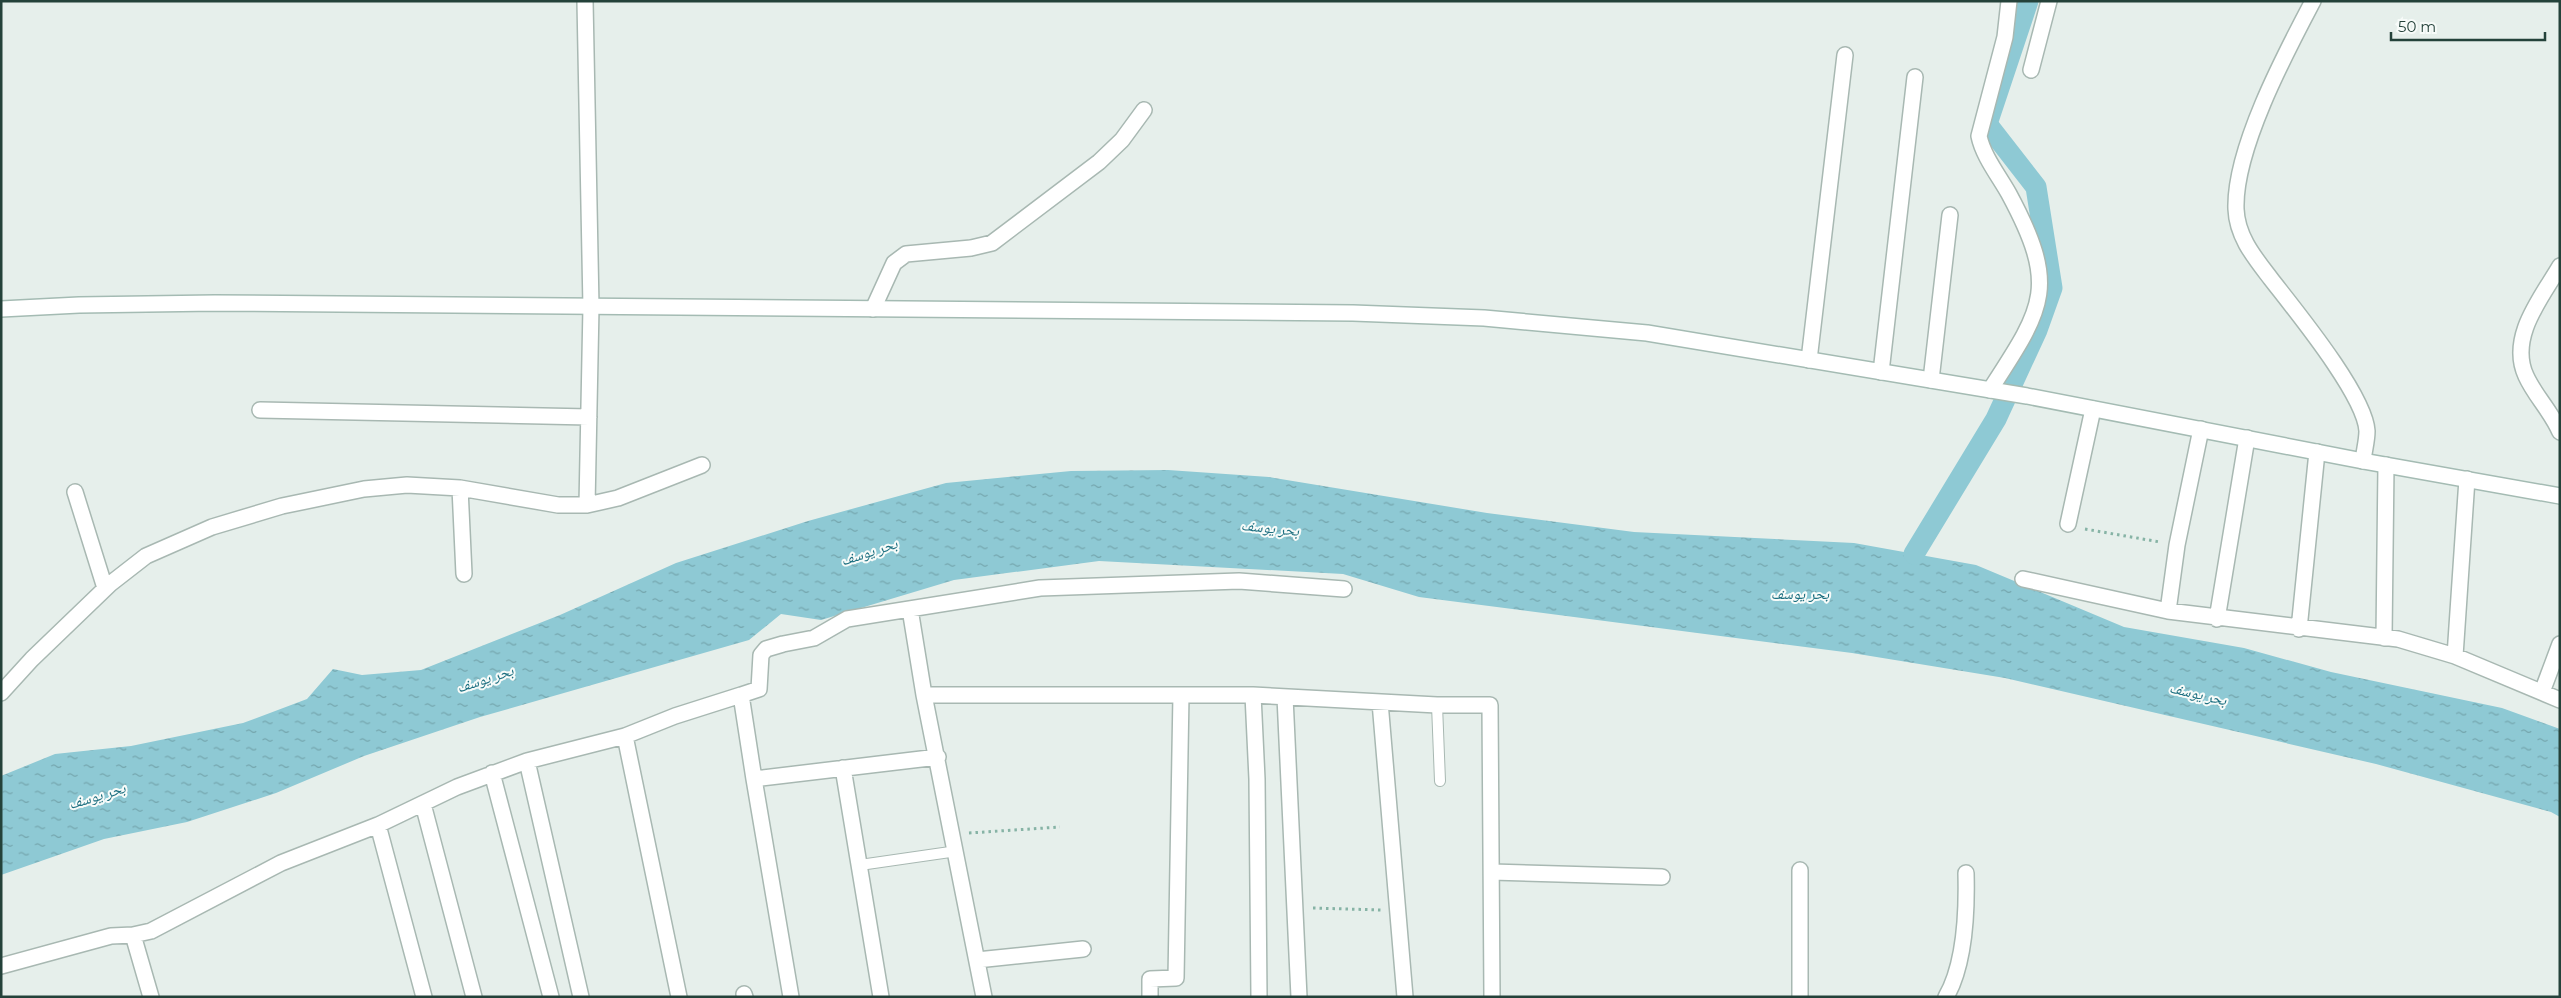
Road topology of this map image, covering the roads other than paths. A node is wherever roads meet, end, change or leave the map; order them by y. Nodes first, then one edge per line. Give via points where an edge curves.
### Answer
1 (585, 1) edge
2 (2009, 1) edge
3 (2048, 1) edge
4 (2313, 1) edge
5 (1845, 55) dead end
6 (2031, 70) dead end
7 (1915, 77) dead end
8 (1144, 110) dead end
9 (1950, 215) dead end
10 (2560, 266) edge
11 (591, 307) junction
12 (1, 309) edge
13 (873, 309) junction
14 (1809, 360) junction
15 (1881, 372) junction
16 (1931, 380) junction
17 (1994, 390) junction
18 (2093, 409) junction
19 (260, 410) dead end
20 (589, 417) junction
21 (2202, 429) junction
22 (2560, 432) edge
23 (2247, 438) junction
24 (2317, 452) junction
25 (2363, 461) junction
26 (702, 465) dead end
27 (2386, 465) junction
28 (2467, 478) junction
29 (460, 488) junction
30 (75, 492) dead end
31 (2560, 496) edge
32 (587, 505) junction
33 (2068, 524) road end
34 (464, 574) dead end
35 (2023, 579) dead end
36 (105, 588) junction
37 (1344, 589) dead end
38 (910, 609) junction
39 (2168, 611) junction
40 (2217, 619) junction
41 (2299, 629) junction
42 (2384, 638) junction
43 (2560, 644) edge
44 (2455, 656) junction
45 (2542, 692) junction
46 (1, 693) edge
47 (741, 695) junction
48 (924, 695) junction
49 (1180, 695) junction
50 (1253, 695) junction
51 (1285, 697) junction
52 (2560, 700) edge
53 (1380, 702) junction
54 (1437, 705) junction
55 (625, 736) junction
56 (938, 757) junction
57 (527, 761) junction
58 (843, 768) junction
59 (492, 773) junction
60 (754, 779) junction
61 (1440, 781) dead end
62 (423, 804) junction
63 (378, 825) junction
64 (957, 851) junction
65 (860, 865) junction
66 (1800, 870) dead end
67 (1492, 872) junction
68 (1966, 874) dead end
69 (1662, 876) dead end
70 (133, 935) junction
71 (1083, 949) dead end
72 (977, 960) junction
73 (1, 966) edge
74 (151, 997) edge
75 (424, 997) edge
76 (474, 997) edge
77 (551, 997) edge
78 (581, 997) edge
79 (679, 997) edge
80 (791, 997) edge
81 (881, 997) edge
82 (984, 997) edge
83 (1150, 997) edge
84 (1259, 997) edge
85 (1299, 997) edge
86 (1405, 997) edge
87 (1492, 997) edge
88 (1800, 997) edge
89 (1946, 997) edge

1 - 11 street
2 - 17 street via 2005,38 1979,136 2025,226 2040,271 2040,296 2030,324
3 - 6 street
4 - 25 street via 2252,131 2239,176 2236,209 2244,240 2252,254 2355,395 2367,430
5 - 14 street
7 - 15 street
8 - 13 street via 1122,140 1098,162 992,243 906,254 894,263
9 - 16 street
10 - 22 street via 2528,321 2522,352 2526,375
11 - 12 street via 205,303
11 - 13 street
11 - 20 street
13 - 14 street via 1353,313 1484,318 1647,333
14 - 15 street
15 - 16 street
16 - 17 street
17 - 18 street
18 - 21 street
18 - 33 street
19 - 20 street
20 - 32 street
21 - 23 street
21 - 39 street via 2177,544
23 - 24 street
23 - 40 street
24 - 25 street
24 - 41 street
25 - 27 street
26 - 32 street via 618,498
27 - 28 street
27 - 42 street
28 - 31 street
28 - 44 street
29 - 32 street via 542,503
29 - 34 street
29 - 36 street via 407,485 364,489 282,506 212,527 146,556
30 - 36 street
35 - 39 street
36 - 46 street
37 - 38 street via 1239,581 1078,585
38 - 47 street via 847,619 814,638 766,649 759,662 759,689
38 - 48 street
39 - 40 street
40 - 41 street
41 - 42 street
42 - 44 street
43 - 45 street
44 - 45 street
45 - 52 street
47 - 55 street
47 - 60 street
48 - 49 street
48 - 56 street
49 - 50 street
49 - 83 street via 1176,978 1150,979
50 - 51 street
50 - 84 street
51 - 53 street
51 - 85 street
53 - 54 street
53 - 86 street
54 - 61 lane
54 - 67 street via 1490,705
55 - 57 street
55 - 79 street
56 - 58 street
56 - 64 street
57 - 59 street
57 - 78 street
58 - 60 street
58 - 65 street
59 - 62 street
59 - 77 street
60 - 80 street
62 - 63 street
62 - 76 street
63 - 70 street via 281,862 160,927
63 - 75 street
64 - 65 lane
64 - 72 street
65 - 81 street
66 - 88 street
67 - 69 street
67 - 87 street
68 - 89 street via 1961,951 1956,975
70 - 73 street via 111,936
70 - 74 street
71 - 72 street
72 - 82 street

